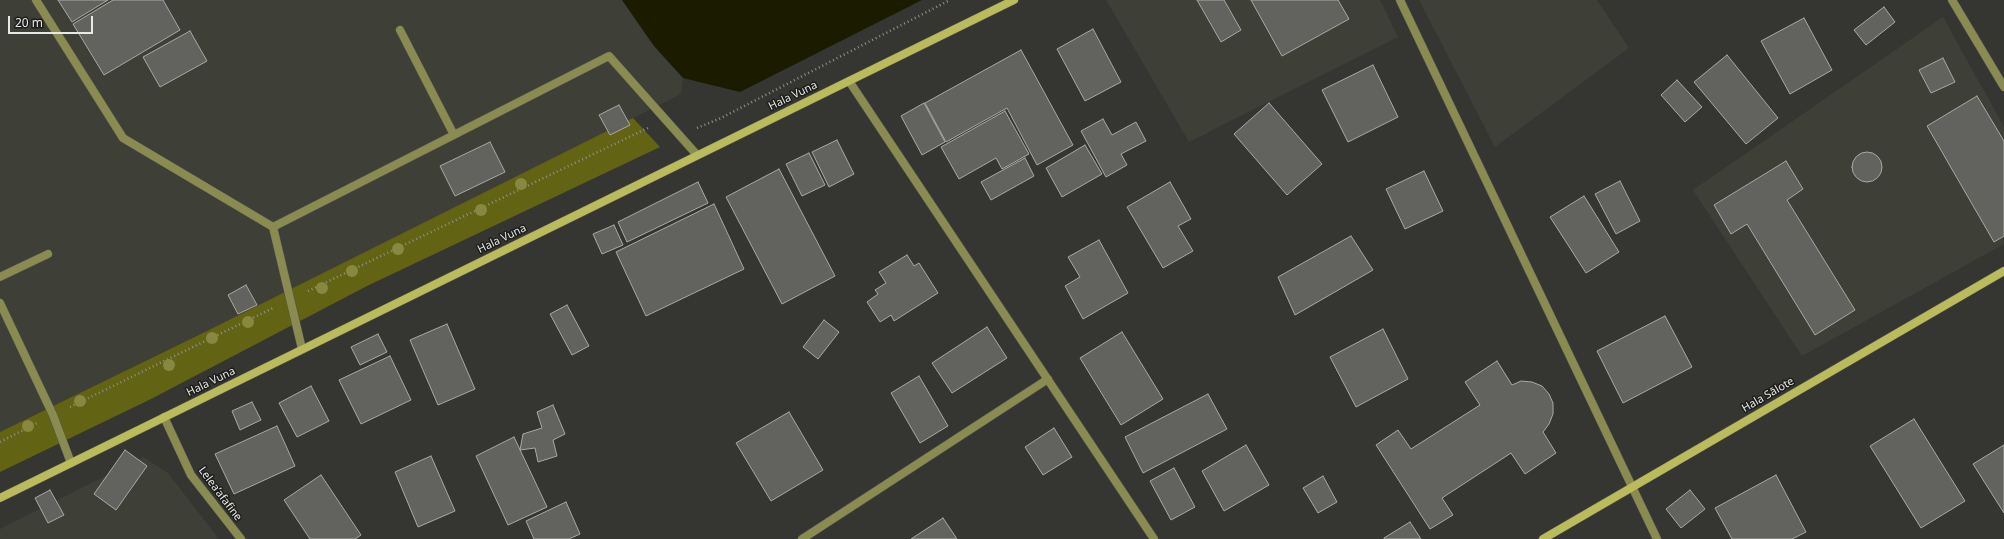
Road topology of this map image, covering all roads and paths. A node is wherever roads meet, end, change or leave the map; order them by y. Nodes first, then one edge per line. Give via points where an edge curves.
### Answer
1 (36, 0) edge
2 (950, 0) edge
3 (1014, 0) edge
4 (1400, 0) edge
5 (1952, 0) edge
6 (400, 30) dead end
7 (849, 81) junction
8 (2004, 87) edge
9 (668, 121) junction
10 (454, 135) junction
11 (697, 156) junction
12 (273, 227) junction
13 (48, 254) dead end
14 (2004, 271) edge
15 (0, 277) edge
16 (290, 300) junction
17 (0, 303) edge
18 (302, 349) junction
19 (1048, 379) junction
20 (53, 416) junction
21 (164, 417) junction
22 (0, 442) edge
23 (71, 463) junction
24 (1633, 486) junction
25 (0, 498) edge
26 (241, 539) edge
27 (802, 539) edge
28 (1154, 539) edge
29 (1543, 539) edge
30 (1657, 539) edge

1 - 12 street via 123,138
2 - 9 path via 704,126 686,130
3 - 7 main road, Hala Vuna
4 - 24 street
5 - 8 street
6 - 10 street
7 - 11 main road, Hala Vuna
7 - 19 street
9 - 10 street via 609,56
9 - 11 street
9 - 16 path
10 - 12 street
11 - 18 main road, Hala Vuna
12 - 16 street
13 - 15 street
14 - 24 main road, Hala Sālote
16 - 18 street
16 - 20 path
17 - 20 street
18 - 21 main road, Hala Vuna
19 - 27 street
19 - 28 street
20 - 22 path
20 - 23 street
21 - 23 main road, Hala Vuna
21 - 26 street, Lelea’afafine via 191,475
23 - 25 main road, Hala Vuna
24 - 29 main road, Hala Sālote
24 - 30 street

